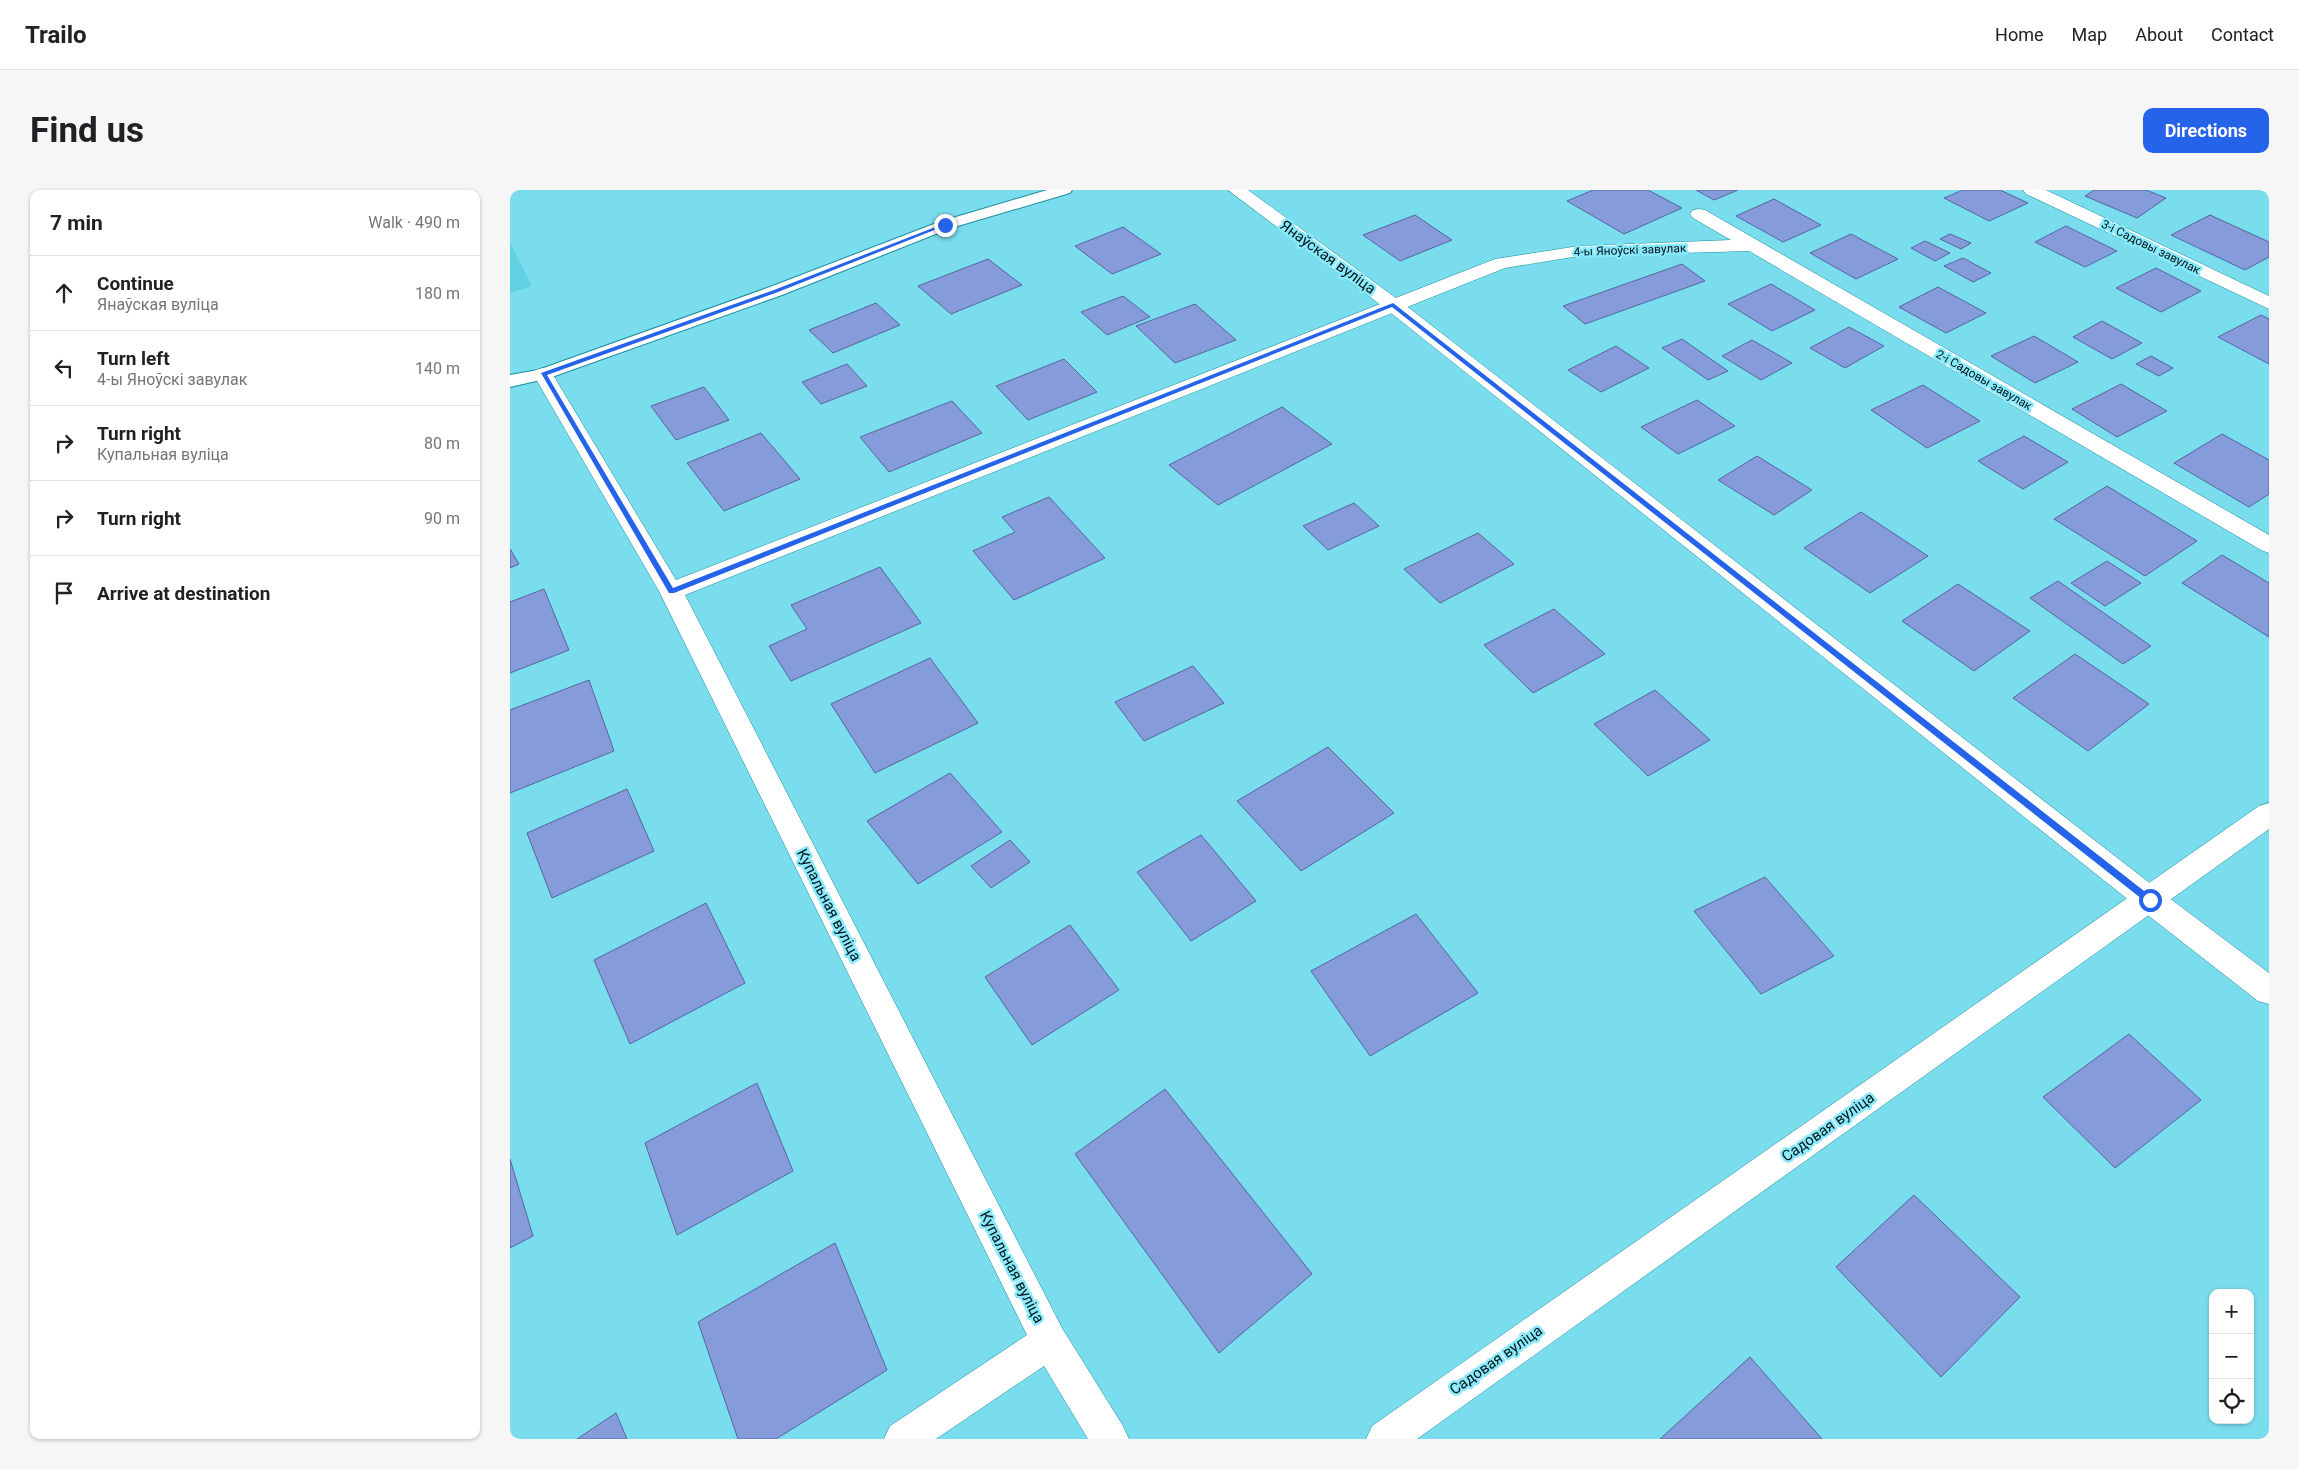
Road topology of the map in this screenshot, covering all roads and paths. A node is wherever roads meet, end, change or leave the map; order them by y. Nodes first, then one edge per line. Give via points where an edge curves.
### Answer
1 (1064, 190) edge
2 (1237, 190) edge
3 (2032, 190) edge
4 (1699, 214) dead end
5 (1752, 245) junction
6 (2269, 303) edge
7 (1393, 305) junction
8 (544, 374) junction
9 (510, 381) edge
10 (2269, 546) edge
11 (671, 591) junction
12 (2269, 814) edge
13 (2150, 900) junction
14 (2269, 991) edge
15 (1049, 1341) junction
16 (902, 1439) edge
17 (1110, 1439) edge
18 (1385, 1439) edge

1 - 8 lane via 945,225 776,291
2 - 7 street, Янаўская вуліца
3 - 6 street, 3-і Садовы завулак
4 - 5 street, 2-і Садовы завулак
5 - 7 street, 4-ы Яноўскі завулак via 1579,251 1501,263
5 - 10 street, 2-і Садовы завулак
7 - 11 street, 4-ы Яноўскі завулак
7 - 13 street, Янаўская вуліца
8 - 9 lane
8 - 11 street, Купальная вуліца
11 - 15 street, Купальная вуліца
12 - 13 street, Садовая вуліца
13 - 14 street, Янаўская вуліца
13 - 18 street, Садовая вуліца
15 - 16 street
15 - 17 street, Купальная вуліца

